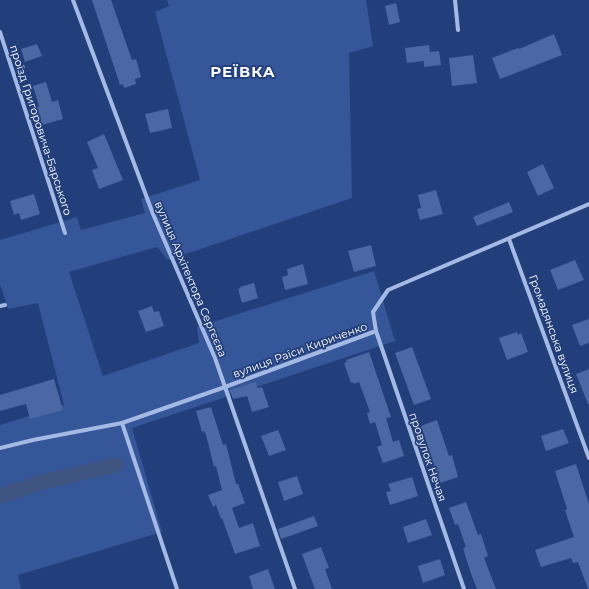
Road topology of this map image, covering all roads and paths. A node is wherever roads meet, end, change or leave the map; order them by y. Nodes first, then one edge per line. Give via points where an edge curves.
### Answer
1 (73, 0) edge
2 (455, 0) edge
3 (458, 30) dead end
4 (0, 32) edge
5 (589, 204) edge
6 (65, 233) dead end
7 (509, 239) junction
8 (376, 331) junction
9 (225, 387) junction
10 (122, 423) junction
11 (0, 448) edge
12 (589, 458) edge
13 (177, 589) edge
14 (295, 589) edge
15 (464, 589) edge

1 - 9 street, вулиця Архітектора Сергєєва via 153,214
2 - 3 street
4 - 6 street, проїзд Григоровича-Барського
5 - 7 street, вулиця Раїси Кириченко
7 - 8 street, вулиця Раїси Кириченко via 388,290 373,312
7 - 12 street, Громадянська вулиця
8 - 9 street, вулиця Раїси Кириченко
8 - 15 street, провулок Нечая
9 - 10 street, вулиця Раїси Кириченко
9 - 14 street, вулиця Архітектора Сергєєва
10 - 11 street, вулиця Раїси Кириченко
10 - 13 street

